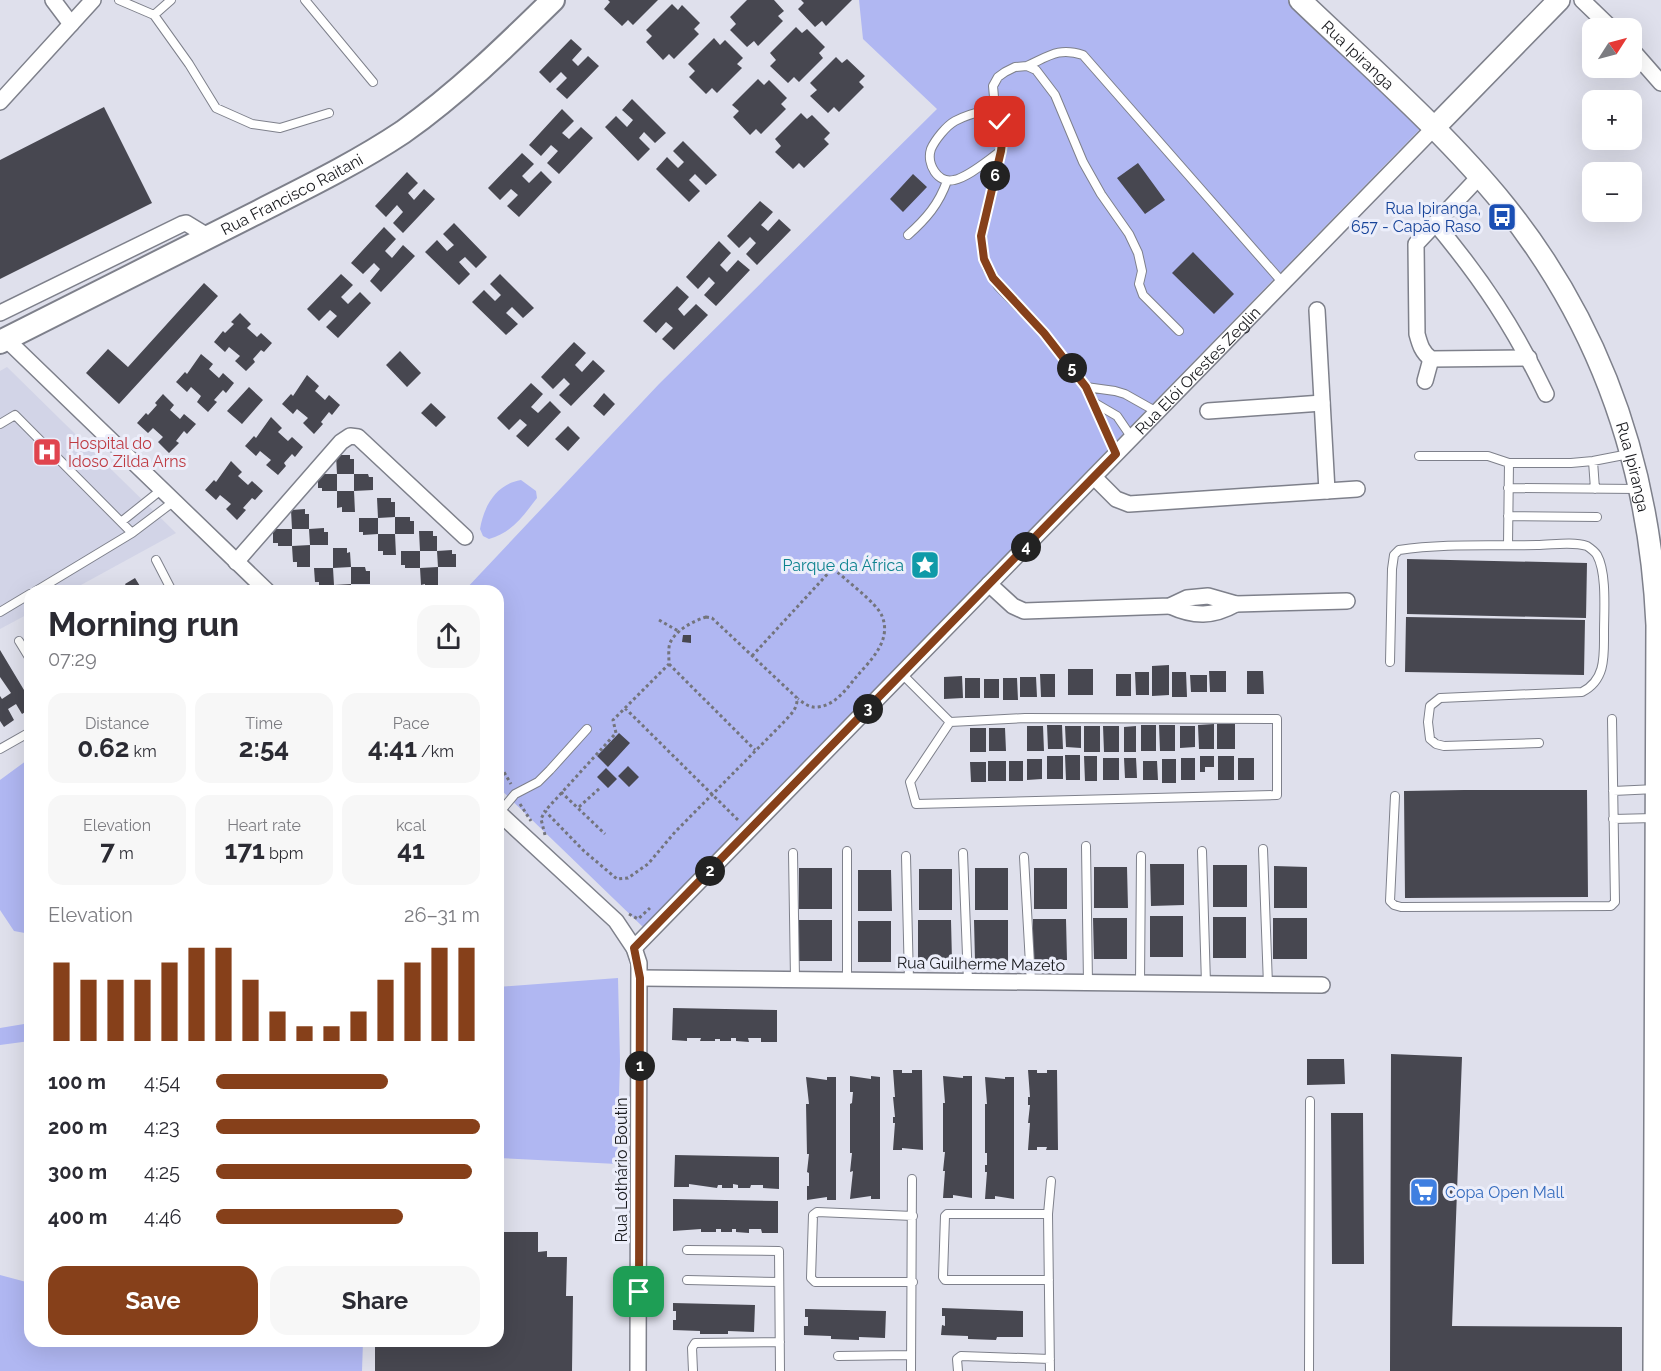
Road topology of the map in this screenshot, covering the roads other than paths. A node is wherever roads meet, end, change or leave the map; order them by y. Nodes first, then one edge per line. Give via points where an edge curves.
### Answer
1 (53, 0) edge
2 (93, 0) edge
3 (120, 0) edge
4 (171, 0) edge
5 (305, 0) edge
6 (553, 0) edge
7 (1300, 0) edge
8 (1559, 0) edge
9 (1582, 0) edge
10 (154, 15) junction
11 (1601, 18) edge
12 (71, 24) junction
13 (1642, 61) edge
14 (1027, 66) junction
15 (373, 82) dead end
16 (1661, 83) edge
17 (0, 102) edge
18 (995, 108) junction
19 (329, 113) dead end
20 (1433, 129) junction
21 (1001, 151) junction
22 (1479, 177) junction
23 (947, 181) junction
24 (1435, 224) junction
25 (908, 235) dead end
26 (209, 237) junction
27 (1283, 283) junction
28 (1317, 310) dead end
29 (0, 313) edge
30 (1179, 331) dead end
31 (3, 340) edge
32 (1529, 358) junction
33 (1431, 359) junction
34 (1425, 381) dead end
35 (1086, 387) junction
36 (1546, 394) dead end
37 (1093, 402) junction
38 (1322, 403) junction
39 (1208, 411) dead end
40 (1157, 412) junction
41 (0, 424) edge
42 (1132, 438) junction
43 (1631, 453) junction
44 (1116, 454) junction
45 (1419, 456) dead end
46 (1593, 461) junction
47 (1509, 463) junction
48 (1094, 477) junction
49 (1508, 488) junction
50 (1357, 489) dead end
51 (1595, 489) junction
52 (1640, 489) junction
53 (161, 490) junction
54 (1327, 491) junction
55 (173, 502) junction
56 (1508, 516) junction
57 (1597, 517) dead end
58 (121, 522) junction
59 (132, 533) junction
60 (465, 537) dead end
61 (1508, 545) junction
62 (156, 560) dead end
63 (236, 562) junction
64 (990, 584) junction
65 (46, 585) edge
66 (169, 585) edge
67 (261, 585) edge
68 (24, 598) edge
69 (1347, 602) dead end
70 (0, 612) edge
71 (19, 641) dead end
72 (24, 649) edge
73 (1390, 662) dead end
74 (1659, 666) edge
75 (902, 674) junction
76 (1612, 719) dead end
77 (950, 722) junction
78 (586, 729) dead end
79 (24, 735) edge
80 (1539, 743) dead end
81 (0, 749) edge
82 (1657, 789) junction
83 (1613, 791) junction
84 (1395, 796) dead end
85 (504, 806) edge
86 (504, 817) edge
87 (1657, 818) junction
88 (1613, 819) junction
89 (1086, 846) dead end
90 (1263, 849) dead end
91 (847, 851) dead end
92 (1202, 851) dead end
93 (794, 853) dead end
94 (963, 853) dead end
95 (906, 856) dead end
96 (1141, 856) dead end
97 (1024, 857) dead end
98 (634, 948) junction
99 (640, 978) junction
100 (795, 979) junction
101 (848, 980) junction
102 (909, 981) junction
103 (968, 981) junction
104 (1031, 982) junction
105 (1088, 983) junction
106 (1140, 983) junction
107 (1206, 984) junction
108 (1268, 985) junction
109 (1322, 986) dead end
110 (1659, 990) edge
111 (1310, 1101) dead end
112 (912, 1179) dead end
113 (1051, 1181) dead end
114 (1048, 1214) junction
115 (913, 1216) junction
116 (687, 1250) dead end
117 (687, 1280) dead end
118 (1049, 1280) junction
119 (779, 1282) junction
120 (913, 1282) junction
121 (1658, 1307) edge
122 (780, 1342) junction
123 (911, 1355) junction
124 (838, 1356) dead end
125 (1050, 1359) junction
126 (639, 1371) edge
127 (693, 1371) edge
128 (780, 1371) edge
129 (911, 1371) edge
130 (958, 1371) edge
131 (1050, 1371) edge
132 (1309, 1371) edge
133 (1654, 1371) edge

1 - 12 street
2 - 12 street
3 - 10 lane
4 - 10 lane
5 - 15 lane
6 - 26 main road, Rua Francisco Raitani via 482,69 402,132
7 - 20 main road, Rua Ipiranga
8 - 20 main road, Rua Elói Orestes Zeglin
9 - 11 street
10 - 19 lane via 216,108 252,124 280,128
12 - 17 street
13 - 16 street
14 - 18 lane via 1015,67 998,77 993,86
14 - 27 lane via 1057,53 1083,55
14 - 30 lane via 1036,70 1055,95 1083,162 1130,234 1142,271 1139,284 1143,294
18 - 21 lane via 1003,134
18 - 23 lane via 954,121 938,139 931,150 931,167
20 - 22 main road, Rua Ipiranga
20 - 27 street, Rua Elói Orestes Zeglin
21 - 23 lane via 956,180
21 - 35 lane via 981,236 987,268 998,286 1044,333
22 - 24 street
22 - 43 main road, Rua Ipiranga via 1530,238 1577,315 1610,388
23 - 25 lane via 940,199
24 - 32 street via 1490,292
24 - 33 street via 1416,244 1418,334 1420,345
26 - 29 street via 182,224
26 - 31 main road, Rua Francisco Raitani
27 - 40 street, Rua Elói Orestes Zeglin
28 - 38 street
31 - 53 street
32 - 33 street
32 - 36 street
33 - 34 street
35 - 37 lane
35 - 40 lane via 1125,394
37 - 42 lane via 1117,416
37 - 44 lane
38 - 39 street
38 - 54 street
40 - 42 street, Rua Elói Orestes Zeglin
41 - 58 lane via 15,416
42 - 44 street, Rua Elói Orestes Zeglin
43 - 46 lane
43 - 52 main road, Rua Ipiranga
44 - 48 street, Rua Elói Orestes Zeglin
45 - 47 lane via 1488,456
46 - 47 lane
46 - 51 lane
47 - 49 lane
48 - 54 street via 1123,504
48 - 64 street, Rua Elói Orestes Zeglin
49 - 51 lane
49 - 56 lane
50 - 54 street
51 - 52 lane
52 - 74 main road, Rua Ipiranga via 1655,583
53 - 55 street
53 - 58 lane
55 - 59 lane
55 - 63 street
56 - 57 lane
56 - 61 lane
58 - 59 lane
59 - 65 lane
60 - 63 street via 358,437 350,436
61 - 73 lane via 1399,550 1394,555
61 - 80 lane via 1574,544 1588,546 1597,553 1602,570 1601,674 1592,687 1582,692 1440,698 1430,706 1430,739 1444,746
62 - 66 lane
63 - 67 street
64 - 69 street via 1019,610 1170,606 1187,598 1208,596 1236,604
64 - 75 street, Rua Elói Orestes Zeglin
68 - 70 lane
71 - 72 lane
74 - 82 main road, Rua Ipiranga
75 - 77 lane
75 - 98 street, Rua Elói Orestes Zeglin
76 - 83 lane
77 - 77 lane via 1025,718 1277,719 1277,795 916,804 910,782
78 - 85 lane via 538,782 515,794
79 - 81 lane
82 - 83 lane
82 - 87 main road, Rua Ipiranga
83 - 88 lane
84 - 88 lane via 1390,901 1401,907 1611,906 1615,902
86 - 98 street, Rua Lothário Boutin via 600,904
87 - 88 lane
87 - 110 main road, Rua Ipiranga
89 - 105 lane
90 - 108 lane
91 - 101 lane
92 - 107 lane
93 - 100 lane
94 - 103 lane
95 - 102 lane
96 - 106 lane
97 - 104 lane
98 - 99 street, Rua Lothário Boutin
99 - 100 street, Rua Guilherme Mazeto
99 - 126 street, Rua Lothário Boutin
100 - 101 street, Rua Guilherme Mazeto
101 - 102 street, Rua Guilherme Mazeto
102 - 103 street, Rua Guilherme Mazeto
103 - 104 street, Rua Guilherme Mazeto
104 - 105 street, Rua Guilherme Mazeto
105 - 106 street, Rua Guilherme Mazeto
106 - 107 street, Rua Guilherme Mazeto
107 - 108 street, Rua Guilherme Mazeto
108 - 109 street, Rua Guilherme Mazeto
110 - 121 main road, Rua Ipiranga
111 - 132 lane
112 - 115 lane
113 - 114 lane
114 - 118 lane
114 - 118 lane via 947,1214 943,1277
115 - 120 lane
115 - 120 lane via 817,1212 813,1215 811,1278 815,1282
116 - 119 lane via 778,1251
117 - 119 lane
118 - 125 lane
119 - 122 lane
120 - 123 lane
121 - 133 main road, Rua Ipiranga
122 - 127 lane via 695,1343
122 - 128 lane
123 - 124 lane
123 - 129 lane
125 - 130 lane via 961,1356 957,1359
125 - 131 lane

